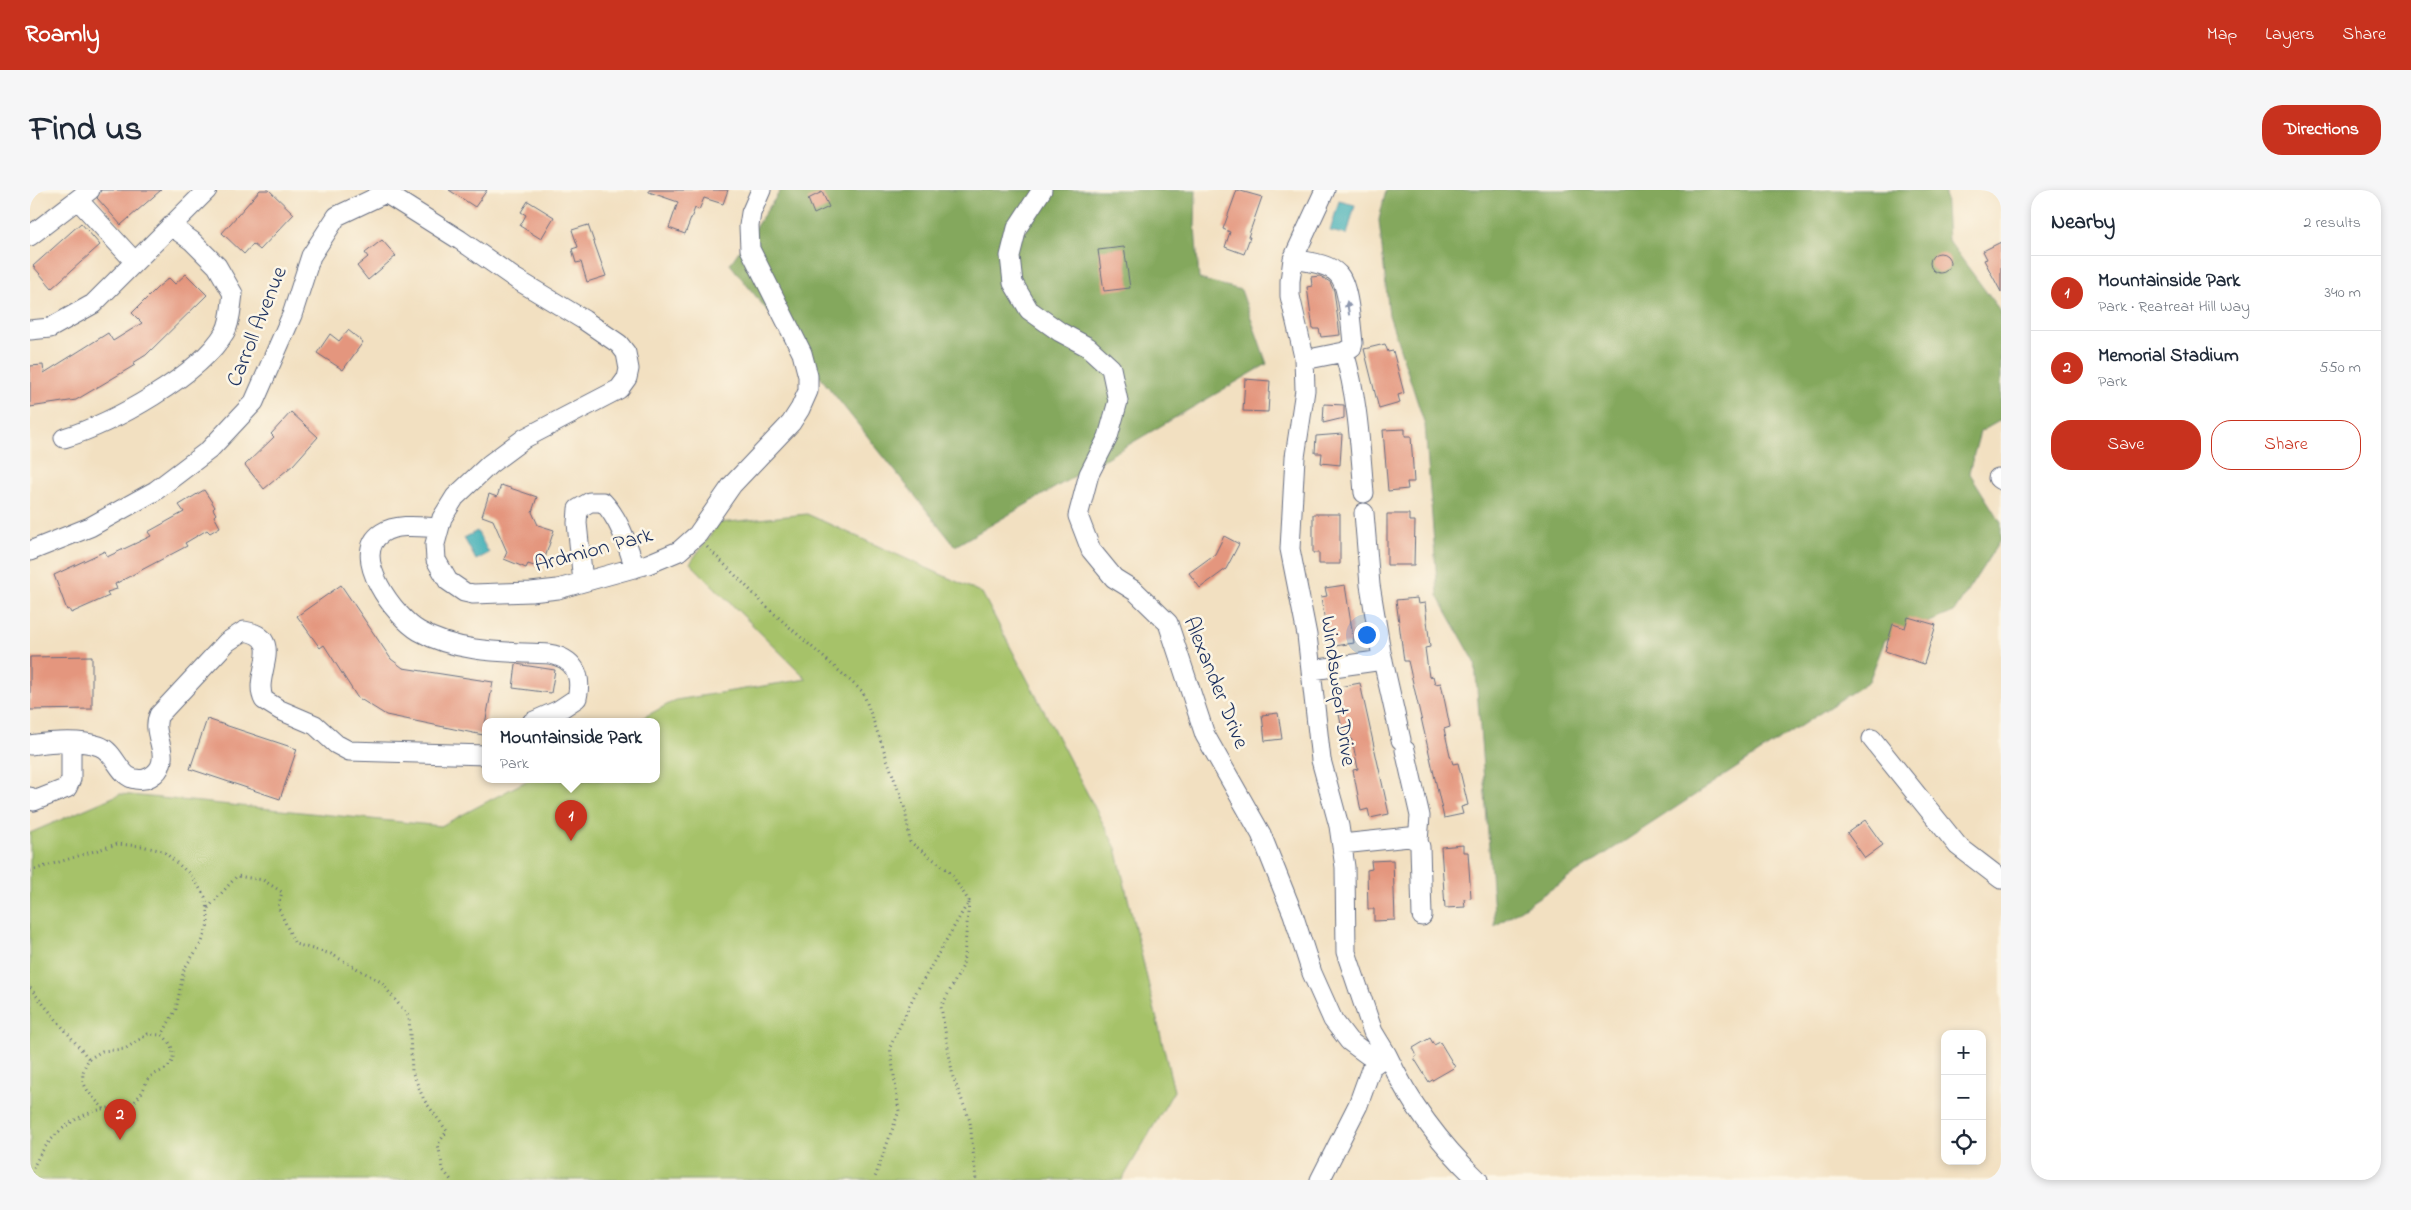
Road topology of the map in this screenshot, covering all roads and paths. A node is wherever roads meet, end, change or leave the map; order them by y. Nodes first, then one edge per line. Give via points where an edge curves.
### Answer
1 (207, 190) edge
2 (761, 190) edge
3 (1042, 190) edge
4 (1325, 190) edge
5 (390, 192) edge
6 (84, 195) edge
7 (171, 226) junction
8 (30, 236) edge
9 (1294, 259) junction
10 (135, 262) junction
11 (30, 330) edge
12 (1344, 352) junction
13 (1304, 360) junction
14 (64, 438) dead end
15 (1364, 493) dead end
16 (1364, 513) dead end
17 (439, 528) junction
18 (698, 534) junction
19 (30, 551) edge
20 (635, 568) junction
21 (583, 582) junction
22 (1383, 660) junction
23 (1312, 670) junction
24 (541, 718) edge
25 (1872, 739) dead end
26 (71, 743) junction
27 (30, 746) edge
28 (482, 755) edge
29 (30, 797) edge
30 (1418, 841) junction
31 (1342, 844) junction
32 (30, 871) edge
33 (2001, 879) edge
34 (969, 901) junction
35 (208, 908) junction
36 (1422, 916) dead end
37 (30, 988) edge
38 (162, 1035) junction
39 (1387, 1055) junction
40 (89, 1059) junction
41 (104, 1109) junction
42 (30, 1176) edge
43 (450, 1180) edge
44 (874, 1180) edge
45 (976, 1180) edge
46 (1320, 1180) edge
47 (1478, 1180) edge

1 - 7 street
2 - 18 street, Ardmion Park via 751,213 750,249 802,352 808,391 791,423 732,485
3 - 39 street, Alexander Drive via 1017,228 1010,256 1013,283 1029,310 1088,347 1111,368 1118,401 1108,437 1089,474 1078,516 1091,550 1114,578 1135,592 1168,623 1205,735 1261,834 1329,1012 1350,1041 1368,1055
4 - 9 street, Windswept Drive
5 - 17 street, Ardmion Park via 516,279 619,344 629,360 628,378 619,389 525,438 490,464 448,506
5 - 19 street, Carroll Avenue via 337,216 311,256 292,315 254,402 209,450 155,491 90,527
6 - 8 street
6 - 10 street
7 - 10 street
7 - 14 street via 217,266 233,294 226,330 204,358 154,395 91,430
12 -> 9 street via 1353,343 1344,288 1338,273 1325,266
9 - 13 street, Windswept Drive via 1290,296
10 - 11 street via 93,304 50,328
12 - 13 street
12 - 15 street via 1359,430
13 - 23 street, Windswept Drive via 1305,390 1295,458 1290,550
16 - 22 street via 1370,585
17 - 21 street, Ardmion Park via 436,554 439,568 448,581 464,592 484,595 531,592
17 - 24 street via 408,527 382,533 372,549 376,580 401,616 420,631 463,646 549,654 561,656 570,663 579,681 577,698
18 - 20 street, Ardmion Park via 679,551
18 - 34 path via 770,610 863,692 905,810 910,842 949,871
20 - 21 street, Ardmion Park
20 - 21 street via 611,510 603,502 590,502 578,509
22 - 23 street
22 - 30 street via 1420,816
23 - 31 street, Windswept Drive via 1321,760
25 - 33 street via 1958,846
26 - 27 street
26 - 28 street via 86,743 104,749 128,777 143,779 155,774 162,761 156,726 159,716 227,642 244,631 258,636 266,645 268,653 260,686 264,700 315,725 340,748 365,752
26 - 29 street via 71,779 67,788 34,801
30 - 31 street via 1409,838
30 - 36 street
31 - 39 street, Windswept Drive via 1346,952 1374,1032
32 - 35 path via 117,844 141,846 163,851 180,864 205,897
34 - 44 path via 915,994 890,1047 899,1111
34 - 45 path via 963,966 941,1007 953,1077 970,1121
35 - 38 path via 208,924 202,942 184,969 176,1009
35 - 43 path via 237,876 263,880 282,892 278,907 295,944 331,954 381,982 409,1017 412,1071 424,1100 447,1131 438,1144 443,1170
37 - 40 path
38 - 40 path via 148,1034 126,1049 102,1051
38 - 41 path via 172,1048 171,1062 164,1070 150,1076 130,1107
39 - 46 street via 1372,1066 1358,1105
39 - 47 street, Windswept Drive via 1398,1080 1422,1116
40 - 41 path via 82,1072 82,1080 90,1096
41 - 42 path via 86,1114 54,1135

